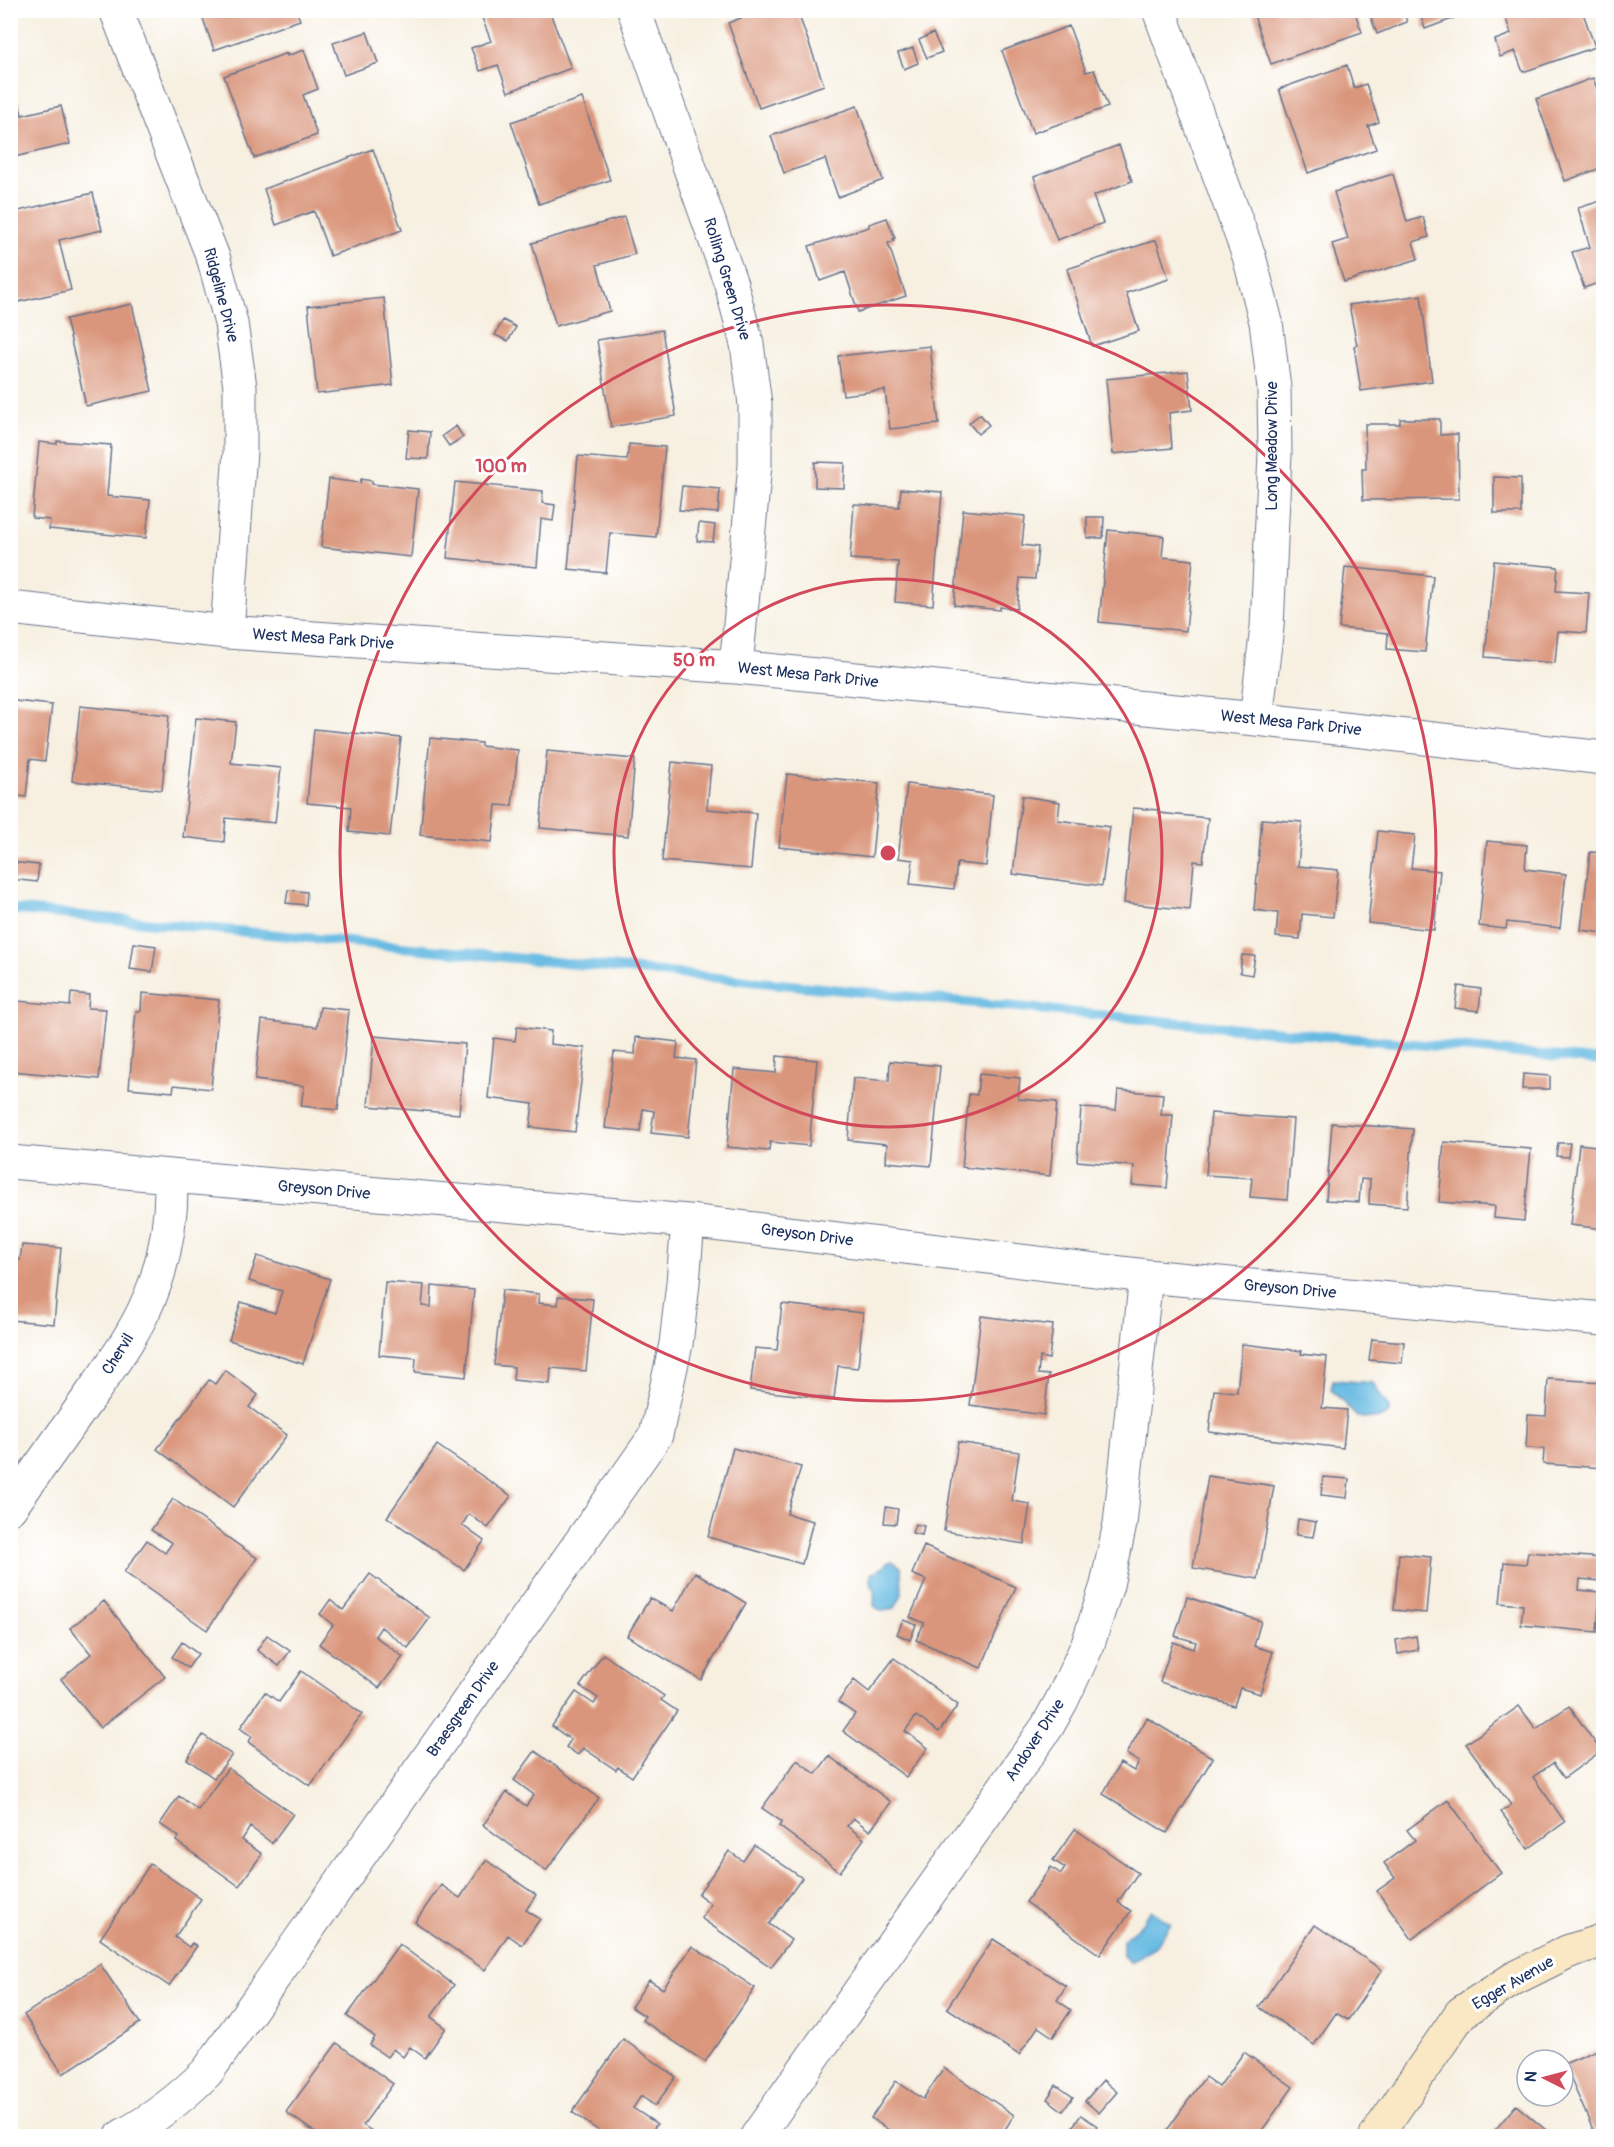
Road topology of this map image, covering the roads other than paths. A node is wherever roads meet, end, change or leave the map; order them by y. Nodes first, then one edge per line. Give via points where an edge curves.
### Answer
1 (116, 10) edge
2 (634, 10) edge
3 (1159, 10) edge
4 (10, 608) edge
5 (227, 632) junction
6 (736, 668) junction
7 (1256, 719) junction
8 (1604, 758) edge
9 (10, 1162) edge
10 (171, 1177) junction
11 (688, 1221) junction
12 (1146, 1275) junction
13 (1604, 1318) edge
14 (10, 1508) edge
15 (1604, 1940) edge
16 (122, 2136) edge
17 (757, 2136) edge
18 (1376, 2136) edge

1 - 5 street, Ridgeline Drive via 214,260 231,323 240,387 240,451
2 - 6 street, Rolling Green Drive via 731,284 747,344 755,404 755,465
3 - 7 street, Long Meadow Drive via 1249,256 1266,322 1274,388 1275,454 1267,627
4 - 5 street, West Mesa Park Drive
5 - 6 street, West Mesa Park Drive
6 - 7 street, West Mesa Park Drive
7 - 8 street, West Mesa Park Drive
9 - 10 street, Greyson Drive
10 - 11 street, Greyson Drive
10 - 14 street, Chervil via 168,1229 146,1305 122,1351
11 - 12 street, Greyson Drive
11 - 16 street, Braesgreen Drive via 676,1344 656,1434 207,2072 188,2091
12 - 13 street, Greyson Drive
12 - 17 street, Andover Drive via 1120,1524 1107,1585 1088,1644 1047,1727
15 - 18 street, Egger Avenue via 1567,1952 1513,1979 1461,2013

